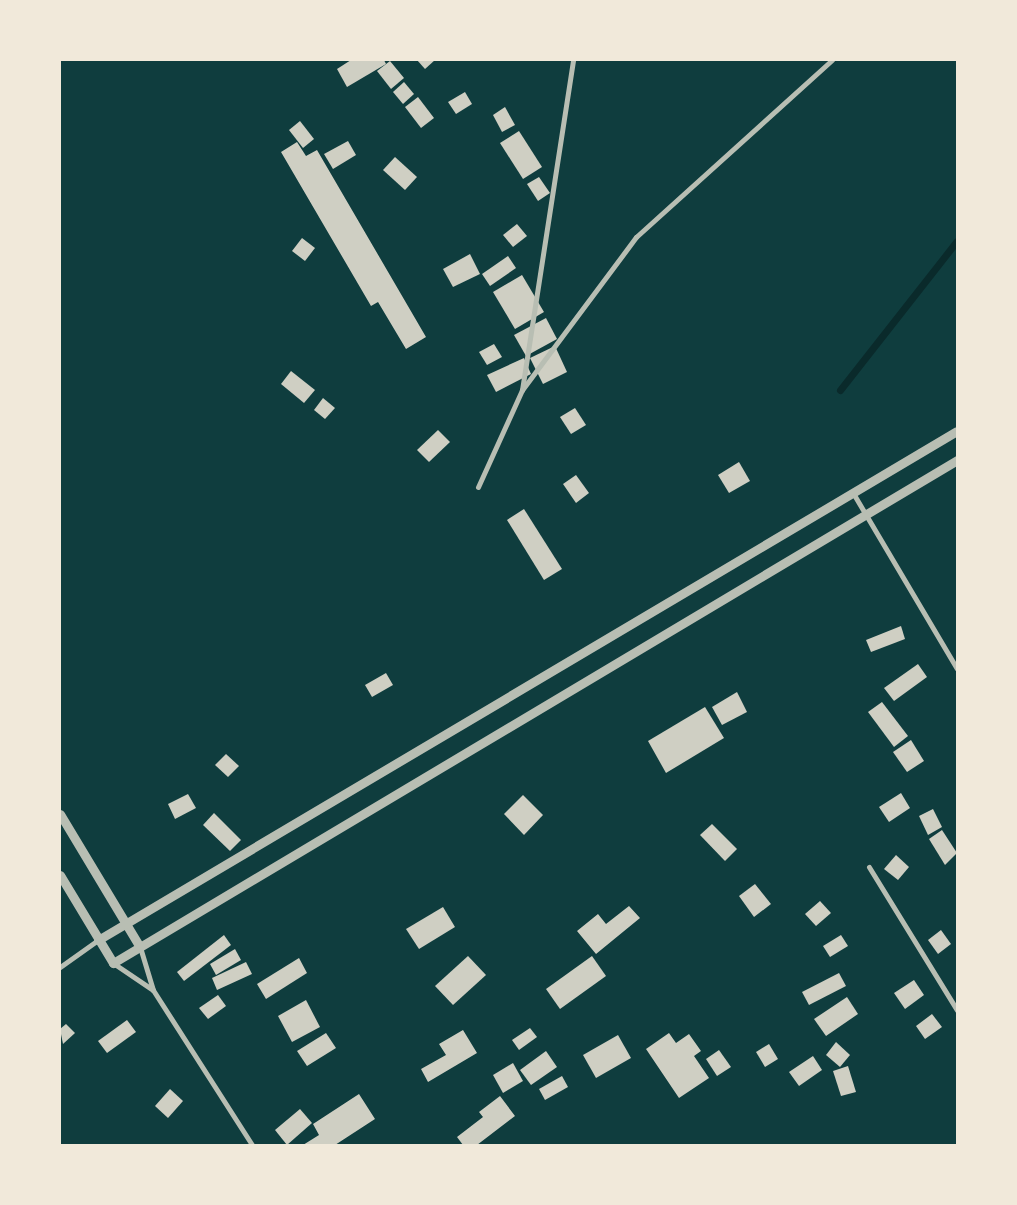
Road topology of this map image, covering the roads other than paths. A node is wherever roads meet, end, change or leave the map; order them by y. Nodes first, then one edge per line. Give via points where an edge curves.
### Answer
1 (573, 60) edge
2 (832, 60) edge
3 (522, 390) junction
4 (957, 431) edge
5 (957, 460) edge
6 (478, 487) dead end
7 (853, 493) junction
8 (866, 514) junction
9 (957, 669) edge
10 (60, 814) edge
11 (869, 867) dead end
12 (60, 875) edge
13 (125, 924) junction
14 (98, 940) junction
15 (140, 947) junction
16 (113, 963) junction
17 (60, 967) edge
18 (153, 990) junction
19 (957, 1010) edge
20 (252, 1145) edge

1 - 3 street
2 - 3 street via 636,237
3 - 6 street
4 - 7 street
5 - 8 street
7 - 8 street
7 - 13 street
8 - 9 street
8 - 15 street
10 - 13 street
11 - 19 street
12 - 14 street
13 - 14 street
13 - 15 street
14 - 16 street
14 - 17 street
15 - 16 street
15 - 18 street
16 - 18 street
18 - 20 street

